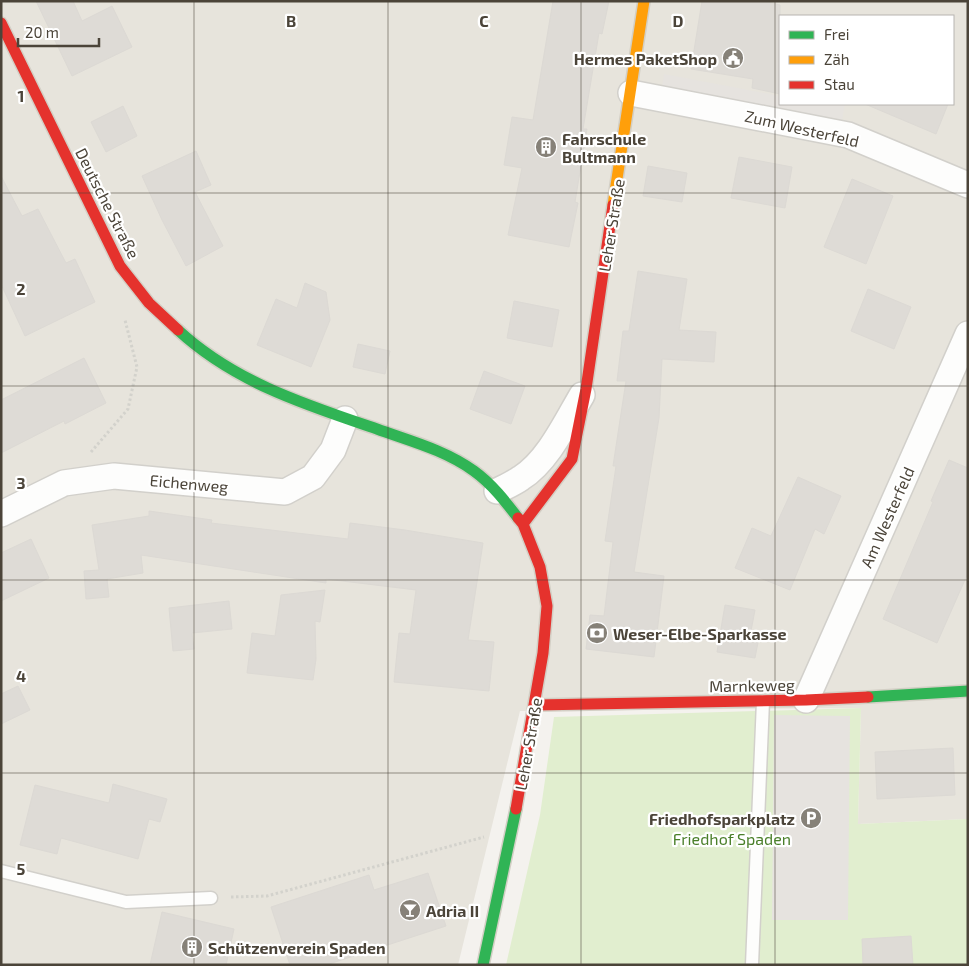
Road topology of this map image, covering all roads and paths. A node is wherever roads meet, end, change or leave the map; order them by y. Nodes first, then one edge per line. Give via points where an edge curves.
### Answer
1 (644, 1) edge
2 (1, 23) edge
3 (630, 93) junction
4 (968, 185) edge
5 (124, 314) dead end
6 (968, 334) edge
7 (586, 389) junction
8 (345, 419) junction
9 (64, 483) junction
10 (497, 491) junction
11 (1, 514) edge
12 (523, 524) junction
13 (968, 691) edge
14 (806, 700) junction
15 (762, 701) junction
16 (536, 705) junction
17 (513, 828) junction
18 (1, 870) edge
19 (211, 898) joint
20 (483, 965) edge
21 (752, 965) edge

1 - 3 street, Leher Straße
2 - 8 street, Deutsche Straße via 120,266 149,304 190,341 239,374 292,400
3 - 4 street, Zum Westerfeld via 848,135
3 - 7 street, Leher Straße
5 - 9 path via 137,367 128,409
6 - 14 street, Am Westerfeld
7 - 10 street, Leher Straße via 542,458 522,478
7 - 12 street, Leher Straße via 572,459
8 - 9 street, Eichenweg via 333,450 313,477 285,492 114,476
8 - 10 street, Deutsche Straße via 440,452 474,471
9 - 11 street, Eichenweg
10 - 12 street, Leher Straße
12 - 16 street, Leher Straße via 540,567 547,606
13 - 14 street, Marnkeweg
14 - 15 street, Marnkeweg
15 - 16 street, Marnkeweg
15 - 21 lane
16 - 17 street, Leher Straße
17 - 19 path via 267,896
17 - 20 street, Leher Straße
18 - 19 lane via 126,902

